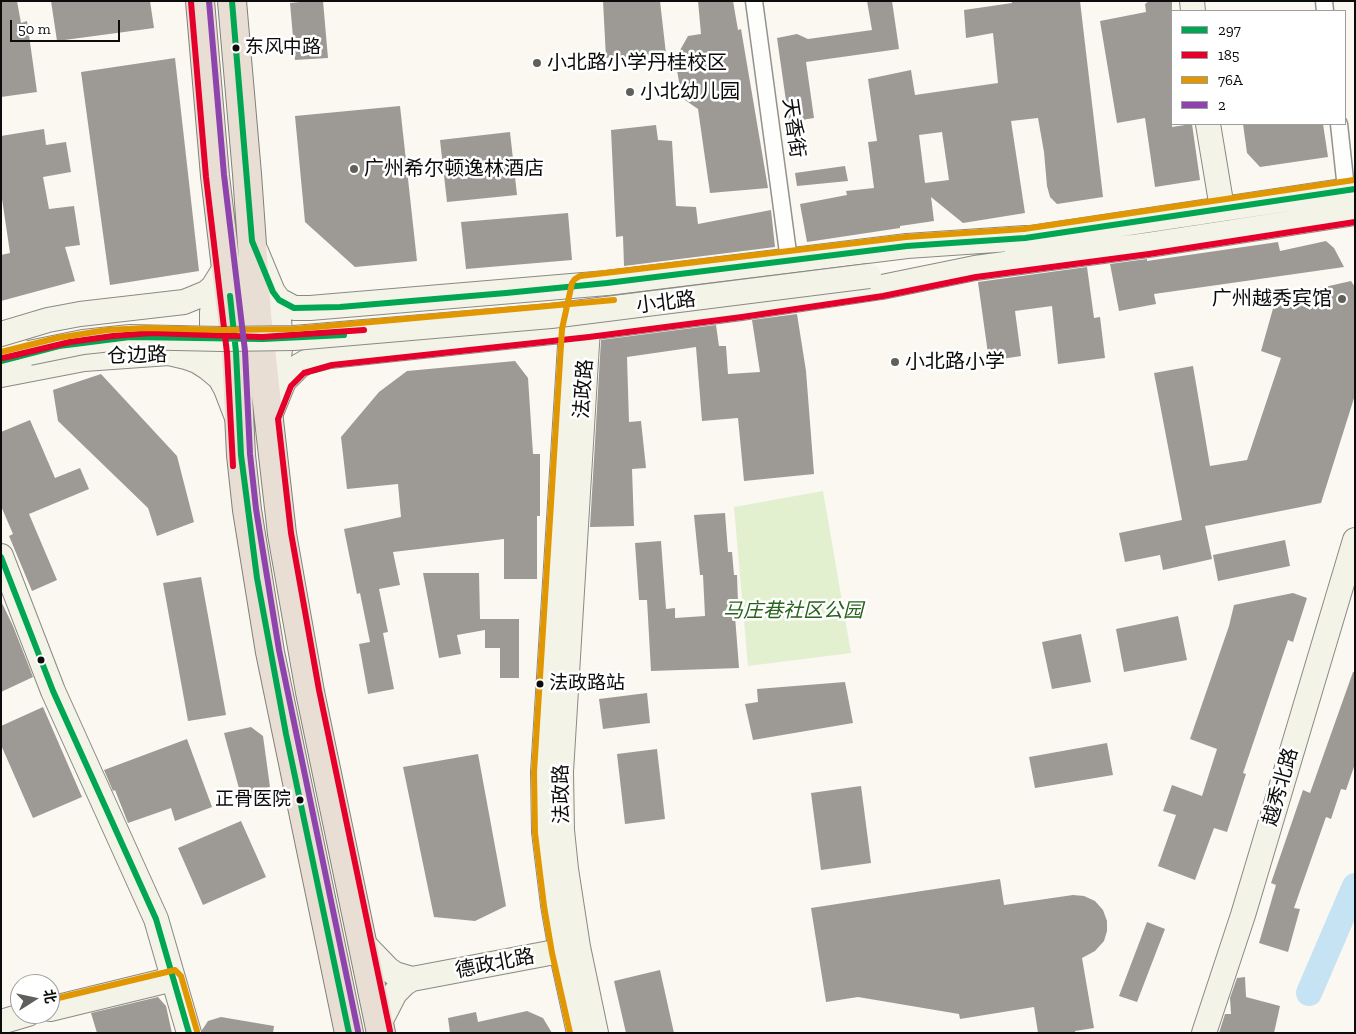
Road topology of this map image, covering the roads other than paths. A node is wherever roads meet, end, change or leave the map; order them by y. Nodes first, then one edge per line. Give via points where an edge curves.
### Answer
1 (200, 1) edge
2 (232, 1) edge
3 (754, 1) edge
4 (1208, 125) edge
5 (1339, 125) edge
6 (1350, 189) edge
7 (1222, 208) junction
8 (1355, 213) edge
9 (1025, 238) junction
10 (252, 241) junction
11 (789, 260) junction
12 (226, 266) junction
13 (975, 268) junction
14 (866, 271) junction
15 (652, 277) junction
16 (581, 285) junction
17 (169, 305) junction
18 (323, 308) junction
19 (654, 319) junction
20 (580, 329) junction
21 (1, 334) edge
22 (27, 348) junction
23 (1, 350) edge
24 (169, 353) junction
25 (330, 356) junction
26 (1, 361) edge
27 (1, 375) edge
28 (269, 418) junction
29 (239, 422) junction
30 (1355, 540) edge
31 (1, 556) edge
32 (361, 941) junction
33 (569, 949) junction
34 (174, 978) junction
35 (412, 979) junction
36 (60, 1006) edge
37 (380, 1028) edge
38 (189, 1033) edge
39 (349, 1033) edge
40 (579, 1033) edge
41 (596, 1033) edge
42 (1204, 1033) edge

1 - 12 highway
2 - 10 highway
3 - 11 street, 天香街
4 - 7 street
5 - 6 street
6 - 7 street, 小北路
7 - 9 street, 小北路
8 - 13 street, 小北路
9 - 11 street, 小北路 via 907,246
9 - 14 street, 小北路
10 - 18 street, 小北路 via 279,300 294,308
10 - 28 highway
11 - 15 street, 小北路
12 - 17 street via 206,293
12 - 29 highway via 236,352
13 - 14 street, 小北路
13 - 19 street, 小北路 via 843,293
14 - 22 street, 小北路 via 720,284 526,308 288,327 120,326 68,333
15 - 16 street, 小北路
15 - 19 street via 639,289 636,297 642,311
16 - 18 street, 小北路
16 - 20 street, 法政路
17 - 21 street via 80,314
17 - 24 street via 191,314 198,329 193,343
18 - 25 street via 310,323 310,336 313,346
19 - 20 street, 小北路
20 - 25 street, 小北路
20 - 33 street, 法政路 via 560,772
22 - 23 street
22 - 26 street
24 - 27 street, 仓边路 via 84,359
24 - 29 street, 仓边路 via 197,361 220,378
25 - 28 street, 小北路 via 306,362 284,381
28 - 32 highway via 282,534 300,638
29 - 39 highway via 247,510 270,652
30 - 42 street, 越秀北路 via 1243,915
31 - 34 street via 53,691 156,919
32 - 35 street via 388,969
32 - 37 highway
33 - 35 street, 德政北路
33 - 40 street, 法政路
33 - 41 street, 法政路
34 - 36 street
34 - 38 street
35 - 37 street via 395,992

